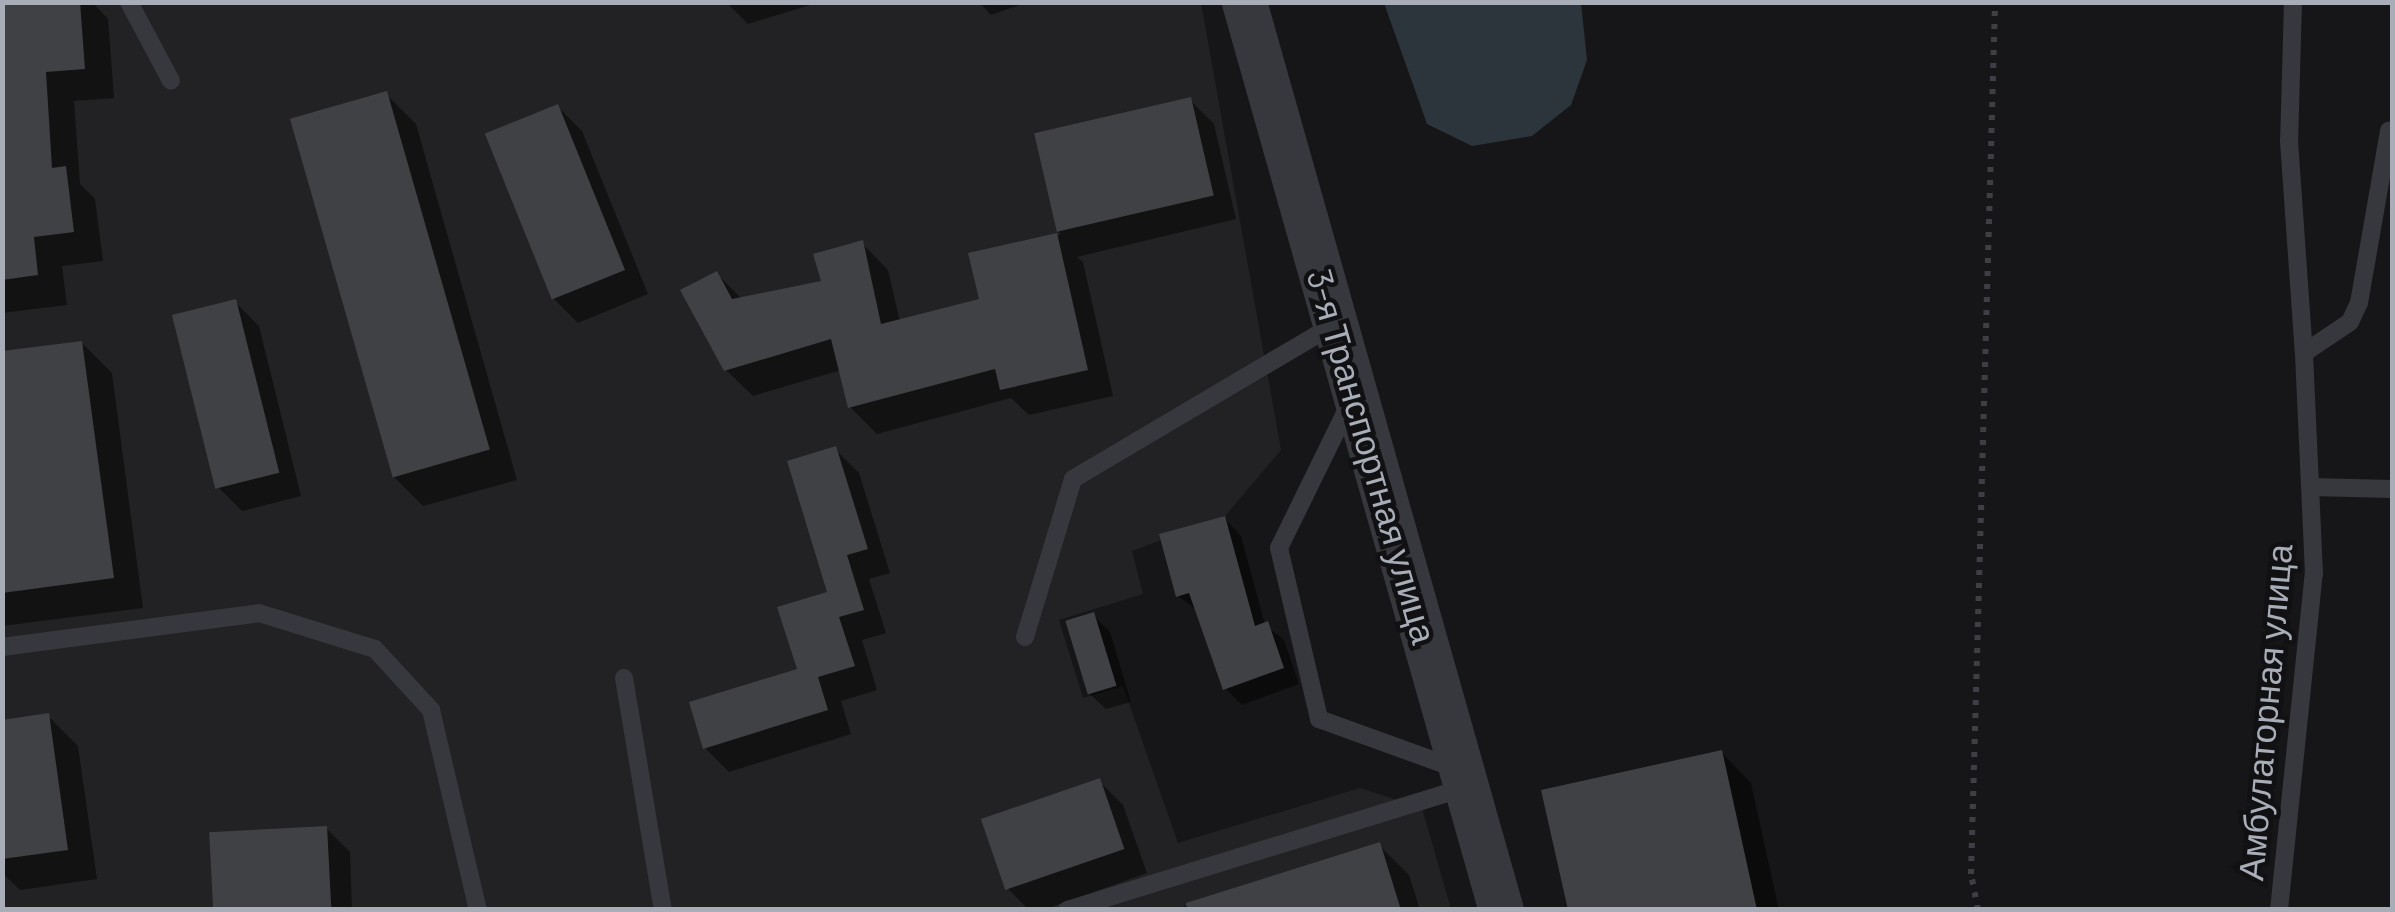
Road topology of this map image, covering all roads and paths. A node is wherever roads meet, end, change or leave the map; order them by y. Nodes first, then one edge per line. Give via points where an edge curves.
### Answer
1 (129, 2) edge
2 (1244, 2) edge
3 (1994, 2) edge
4 (2293, 2) edge
5 (171, 81) dead end
6 (2389, 131) dead end
7 (1335, 324) junction
8 (2304, 353) junction
9 (1355, 394) junction
10 (2311, 487) junction
11 (2392, 489) edge
12 (1025, 637) dead end
13 (2, 647) edge
14 (624, 678) dead end
15 (1464, 779) junction
16 (478, 910) edge
17 (663, 910) edge
18 (1067, 910) edge
19 (1501, 910) edge
20 (1978, 910) edge
21 (2279, 910) edge

1 - 5 lane
2 - 7 street, 3-я Транспортная улица
3 - 20 path via 1972,874
4 - 8 lane, Амбулаторная улица via 2290,142
6 - 8 lane via 2360,303 2350,322
7 - 9 street, 3-я Транспортная улица
7 - 12 lane via 1073,479
8 - 10 lane, Амбулаторная улица
9 - 15 street, 3-я Транспортная улица
9 - 15 lane via 1278,548 1320,719
10 - 11 lane
10 - 21 lane, Амбулаторная улица via 2314,574
13 - 16 lane via 259,613 375,649 431,710
14 - 17 lane
15 - 18 lane
15 - 19 street, 3-я Транспортная улица

